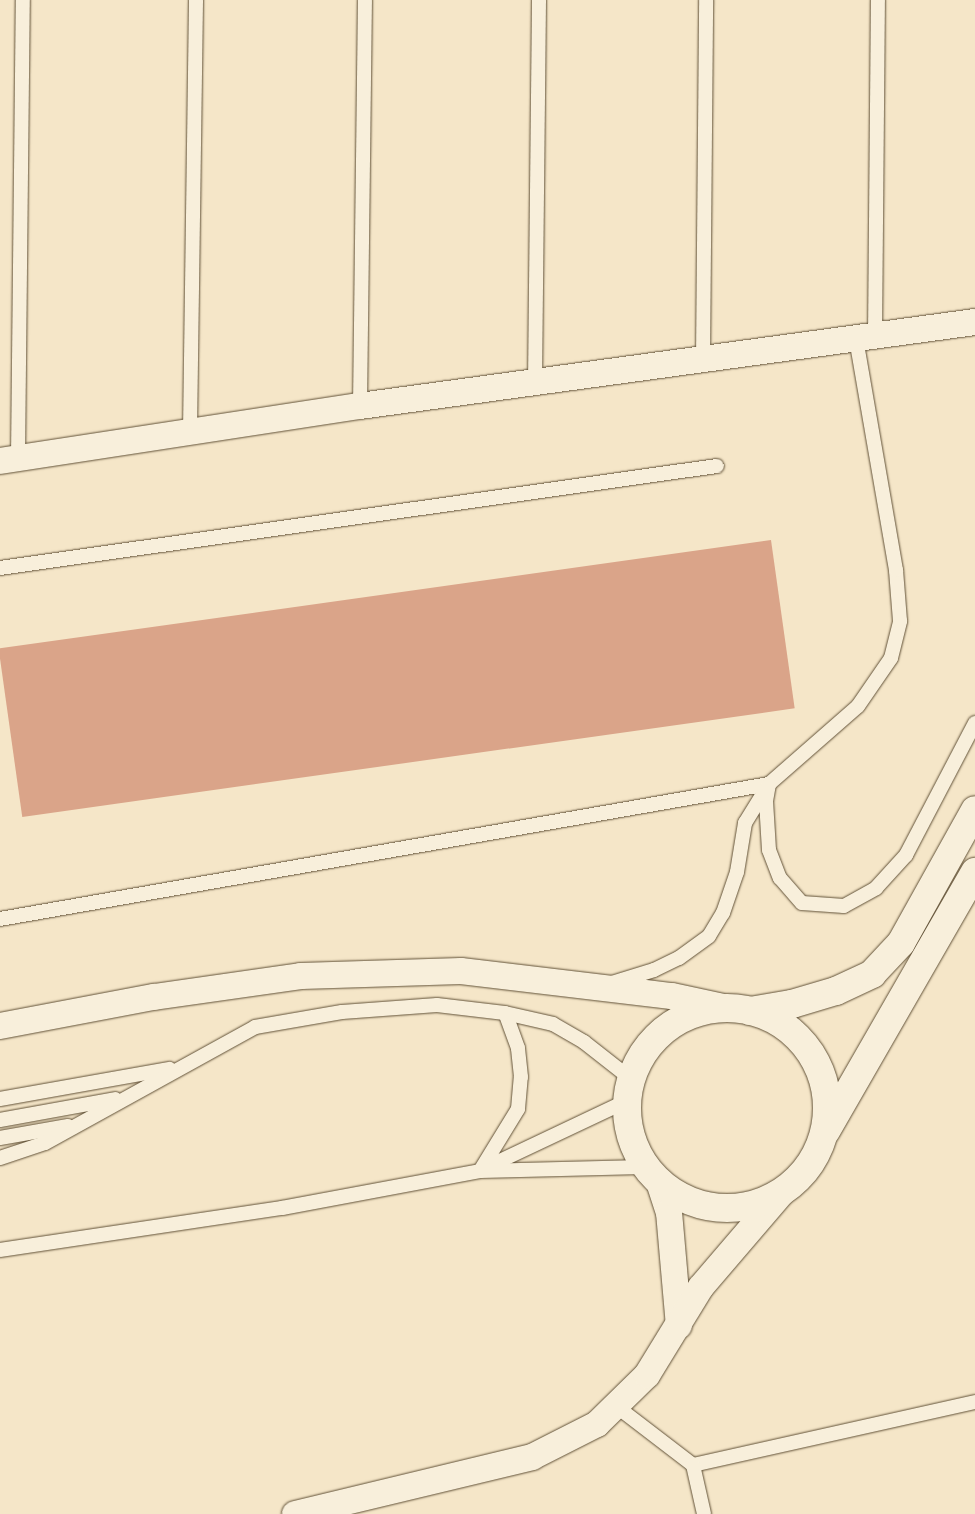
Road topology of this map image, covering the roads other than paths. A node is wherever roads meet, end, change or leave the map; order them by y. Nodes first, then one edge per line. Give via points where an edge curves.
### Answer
1 (24, 0) edge
2 (196, 0) edge
3 (366, 0) edge
4 (539, 0) edge
5 (706, 0) edge
6 (878, 0) edge
7 (975, 322) edge
8 (866, 337) junction
9 (703, 360) junction
10 (536, 382) junction
11 (360, 406) junction
12 (190, 432) junction
13 (9, 459) edge
14 (717, 466) dead end
15 (0, 568) edge
16 (975, 723) edge
17 (769, 784) junction
18 (975, 810) edge
19 (975, 872) edge
20 (0, 918) edge
21 (600, 987) junction
22 (738, 1009) junction
23 (505, 1014) junction
24 (0, 1026) edge
25 (181, 1067) junction
26 (629, 1090) junction
27 (127, 1097) junction
28 (0, 1100) edge
29 (0, 1120) edge
30 (80, 1124) junction
31 (823, 1136) junction
32 (0, 1138) edge
33 (0, 1158) edge
34 (480, 1171) junction
35 (651, 1174) junction
36 (784, 1190) junction
37 (0, 1250) edge
38 (679, 1326) junction
39 (975, 1402) edge
40 (616, 1406) junction
41 (693, 1466) junction
42 (299, 1514) edge
43 (704, 1514) edge

1 - 13 lane
2 - 12 lane
3 - 11 lane
4 - 10 lane
5 - 9 lane
6 - 8 lane
7 - 8 street
8 - 9 street
8 - 17 lane via 900,620 890,658 858,706
9 - 10 street
10 - 11 street
11 - 12 street
12 - 13 street
14 - 15 lane
16 - 17 lane via 906,855 876,888 844,906 802,903 780,878 769,850 766,801
17 - 20 lane
17 - 21 lane via 745,823 737,872 723,913 709,936 679,958 654,970
18 - 22 main road via 901,943 872,974 836,991 792,1004
19 - 31 main road
21 - 22 street
21 - 24 street via 461,972 301,976 154,997
22 - 26 main road via 694,1014 663,1031 639,1059
22 - 31 main road via 782,1025 808,1050 824,1082 826,1118
23 - 25 lane via 437,1005 342,1012 255,1027
23 - 26 lane via 553,1024 584,1042
23 - 34 lane via 518,1048 521,1078 518,1109
25 - 27 lane
25 - 28 lane
26 - 34 lane
26 - 35 main road via 628,1124
27 - 29 lane
27 - 30 lane
30 - 32 lane
30 - 33 lane via 46,1143
31 - 36 main road via 801,1175
34 - 35 lane
34 - 37 lane via 282,1208
35 - 36 main road via 698,1204 720,1208 757,1203
35 - 38 street via 669,1212
36 - 38 street via 701,1286
38 - 40 street via 647,1374
39 - 41 lane
40 - 41 lane
40 - 42 street via 597,1424 532,1457
41 - 43 lane

